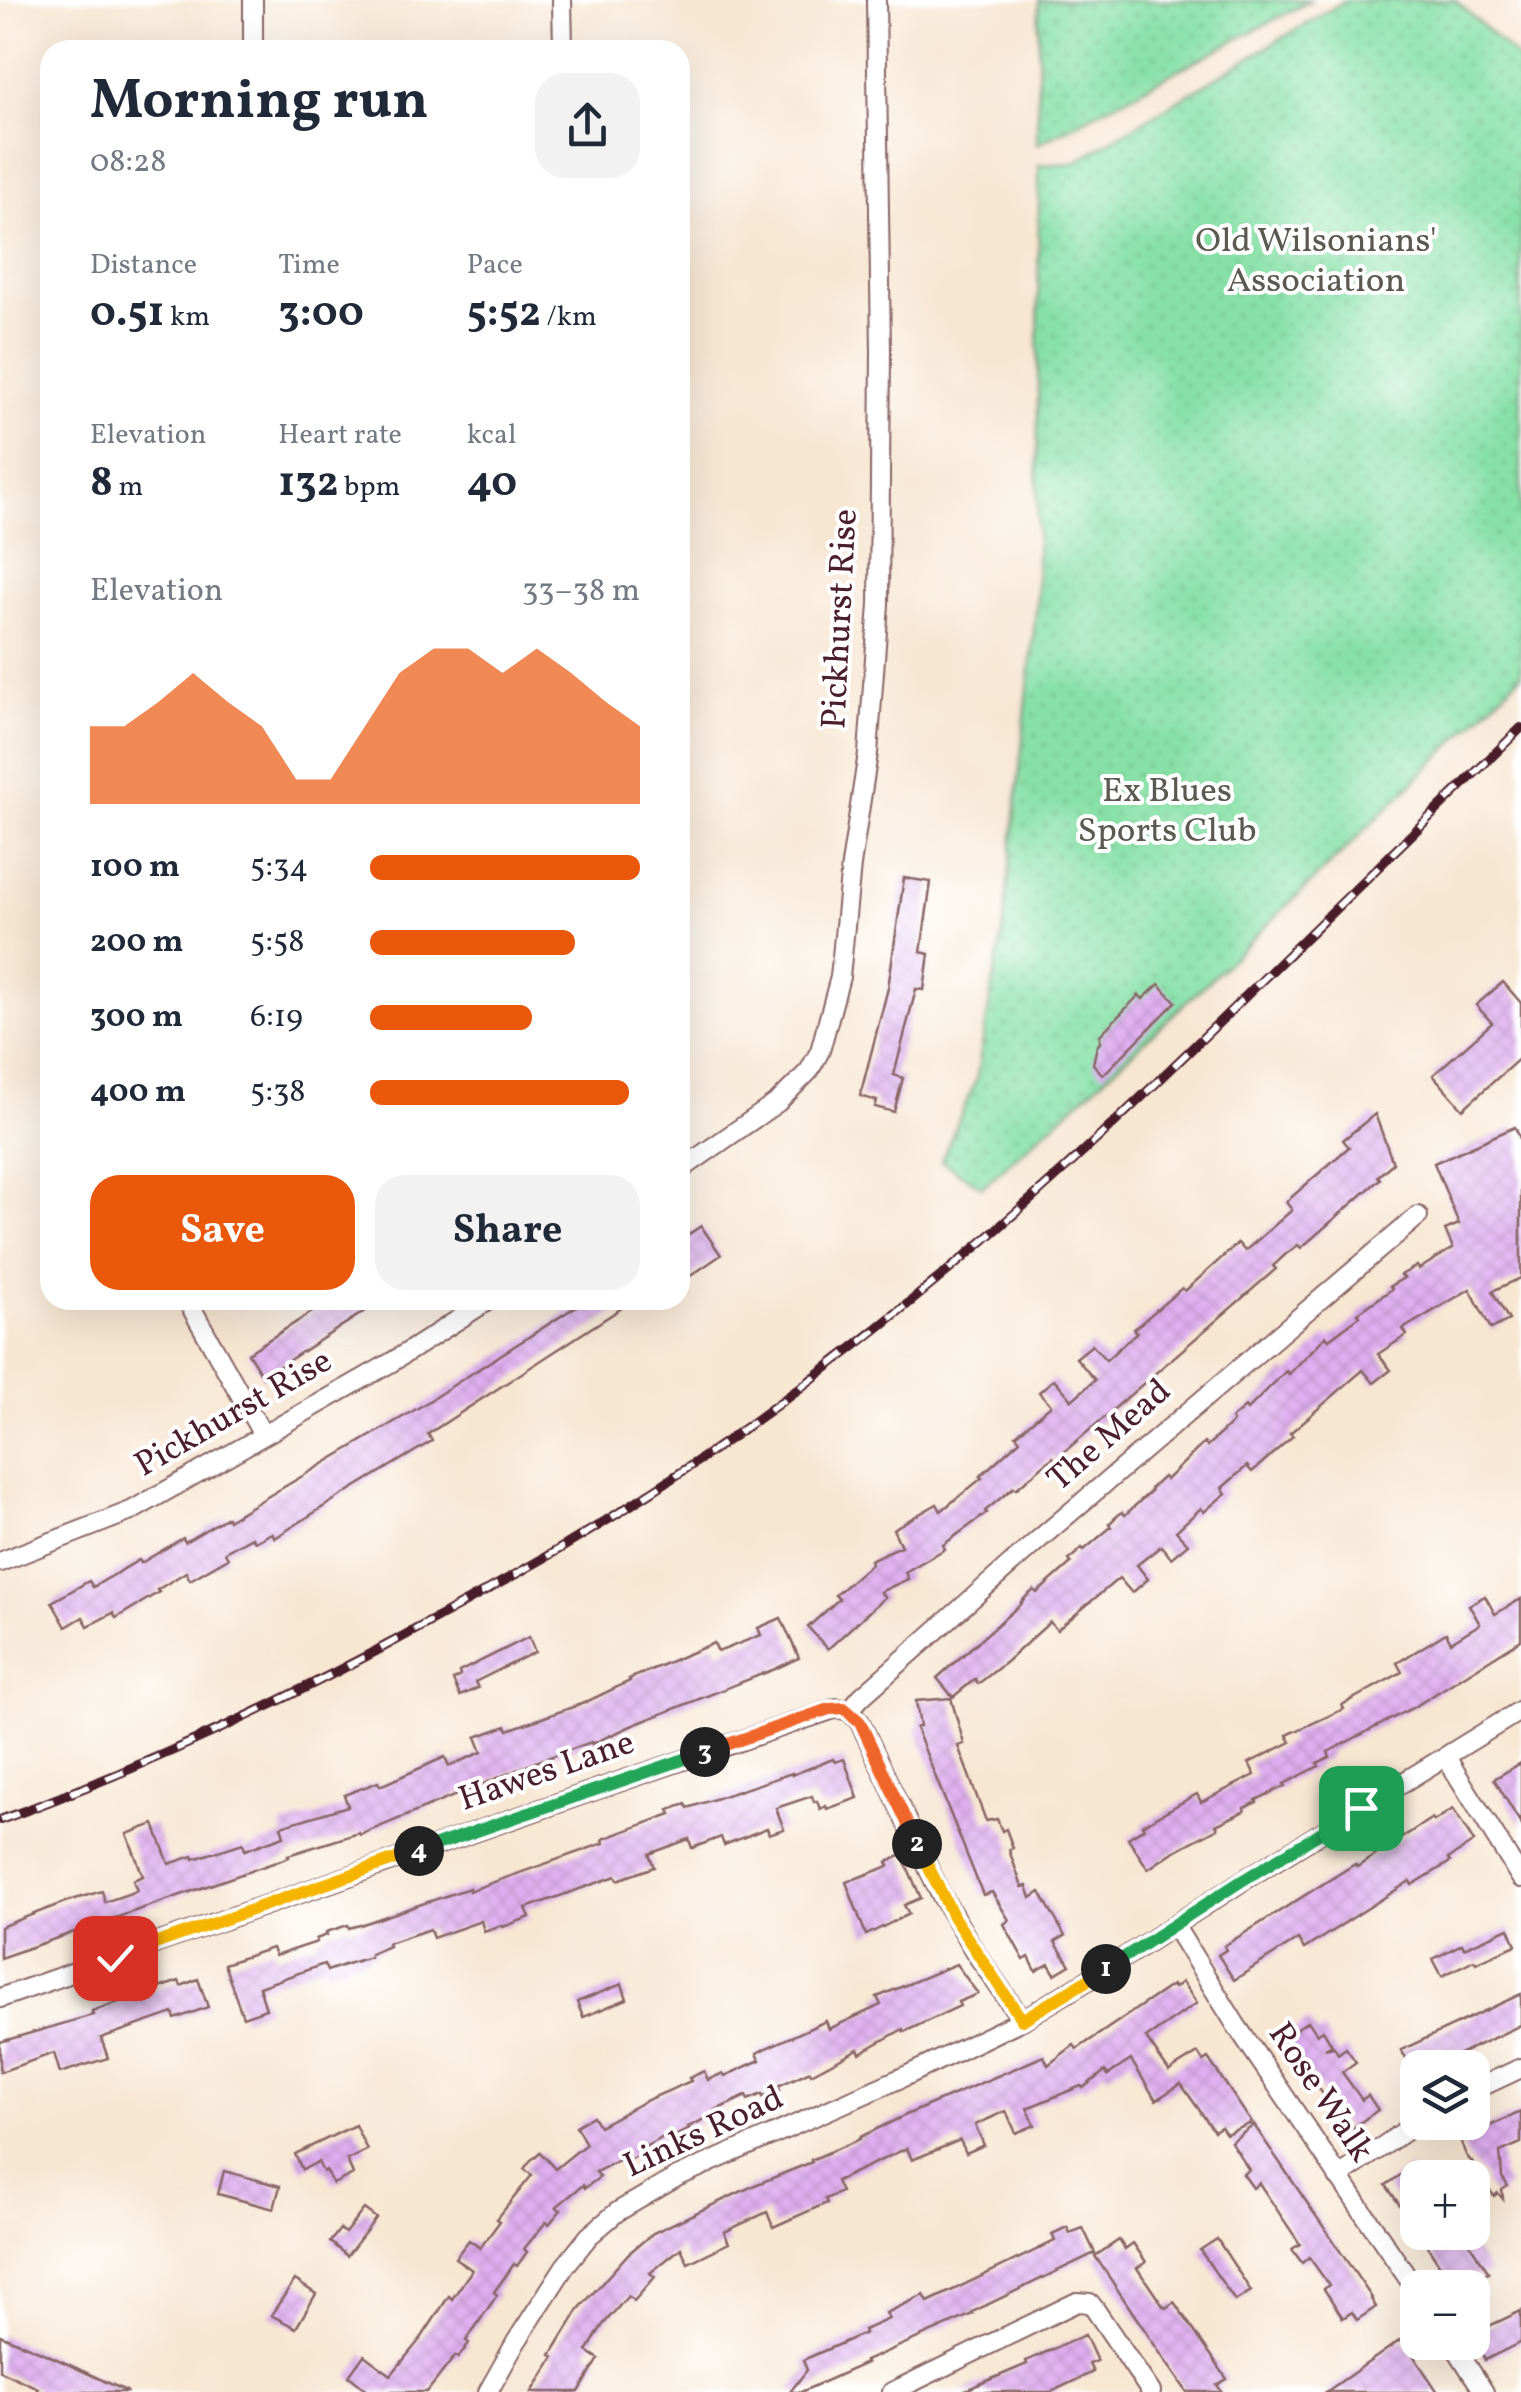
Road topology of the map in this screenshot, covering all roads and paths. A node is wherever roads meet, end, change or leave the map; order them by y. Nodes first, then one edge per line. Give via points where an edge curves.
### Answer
1 (253, 0) edge
2 (562, 0) edge
3 (876, 0) edge
4 (254, 40) edge
5 (563, 40) edge
6 (690, 1163) edge
7 (1418, 1216) dead end
8 (192, 1310) edge
9 (473, 1310) edge
10 (262, 1435) junction
11 (0, 1562) edge
12 (1521, 1710) edge
13 (850, 1711) junction
14 (1446, 1756) junction
15 (1521, 1878) edge
16 (1174, 1925) junction
17 (0, 1998) edge
18 (1022, 2020) junction
19 (1521, 2068) edge
20 (1490, 2083) edge
21 (1400, 2134) edge
22 (1338, 2177) junction
23 (1402, 2270) edge
24 (1464, 2360) edge
25 (488, 2392) edge
26 (892, 2392) edge
27 (1151, 2392) edge
28 (1484, 2392) edge

1 - 4 street
2 - 5 street
3 - 6 street, Pickhurst Rise via 879,604 840,977 809,1071 778,1102
7 - 13 street, The Mead
8 - 10 street
9 - 10 street, Pickhurst Rise
10 - 11 street, Pickhurst Rise via 131,1510
12 - 14 street
13 - 17 street, Hawes Lane via 829,1709
13 - 18 street via 946,1903
14 - 15 street
14 - 16 street
16 - 18 street
16 - 22 street, Rose Walk
18 - 25 street, Links Road via 668,2181 616,2212 564,2266
19 - 20 street
21 - 22 street
22 - 23 street, Rose Walk
24 - 28 street
26 - 27 street via 1077,2302 1094,2308

